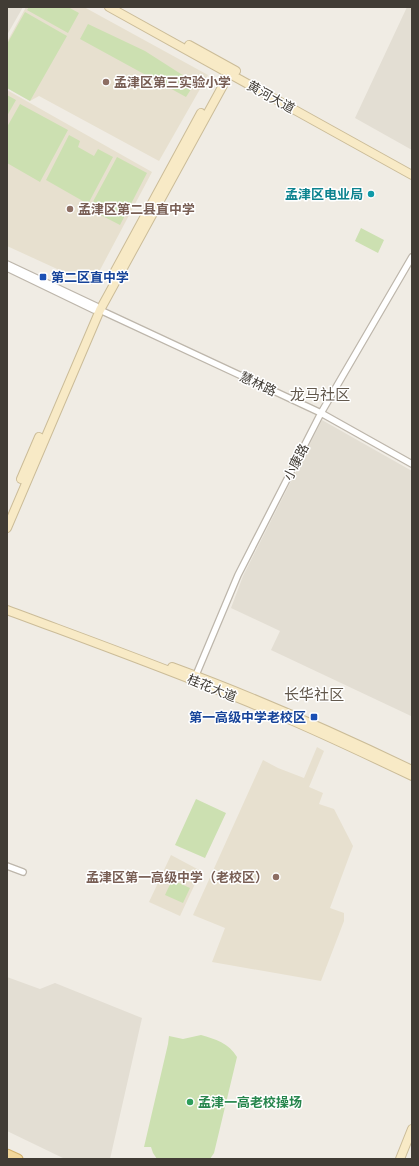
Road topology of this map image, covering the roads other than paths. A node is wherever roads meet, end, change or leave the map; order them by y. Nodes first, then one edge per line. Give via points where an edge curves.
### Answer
1 (109, 7) edge
2 (120, 7) edge
3 (228, 70) junction
4 (412, 169) edge
5 (412, 175) edge
6 (412, 257) edge
7 (7, 264) edge
8 (7, 268) edge
9 (97, 309) junction
10 (321, 414) junction
11 (412, 464) edge
12 (7, 515) edge
13 (7, 528) edge
14 (7, 605) edge
15 (7, 610) edge
16 (196, 676) junction
17 (412, 770) edge
18 (412, 776) edge
19 (7, 866) edge
20 (23, 872) dead end
21 (412, 1129) edge
22 (412, 1138) edge
23 (7, 1154) edge
24 (18, 1159) edge
25 (400, 1159) edge
26 (404, 1159) edge

1 - 3 main road, 黄河大道
2 - 3 main road, 黄河大道
3 - 4 main road, 黄河大道
3 - 5 main road, 黄河大道
3 - 9 main road
6 - 10 street, 小康路
7 - 9 street, 慧林路
8 - 9 street, 慧林路
9 - 10 street, 慧林路
9 - 12 main road
9 - 13 main road
10 - 11 street, 慧林路
10 - 16 street, 小康路 via 238,575
14 - 16 main road, 桂花大道
15 - 18 main road, 桂花大道 via 271,712
16 - 17 main road, 桂花大道 via 329,730
19 - 20 street
21 - 25 main road
22 - 26 main road
23 - 24 main road

